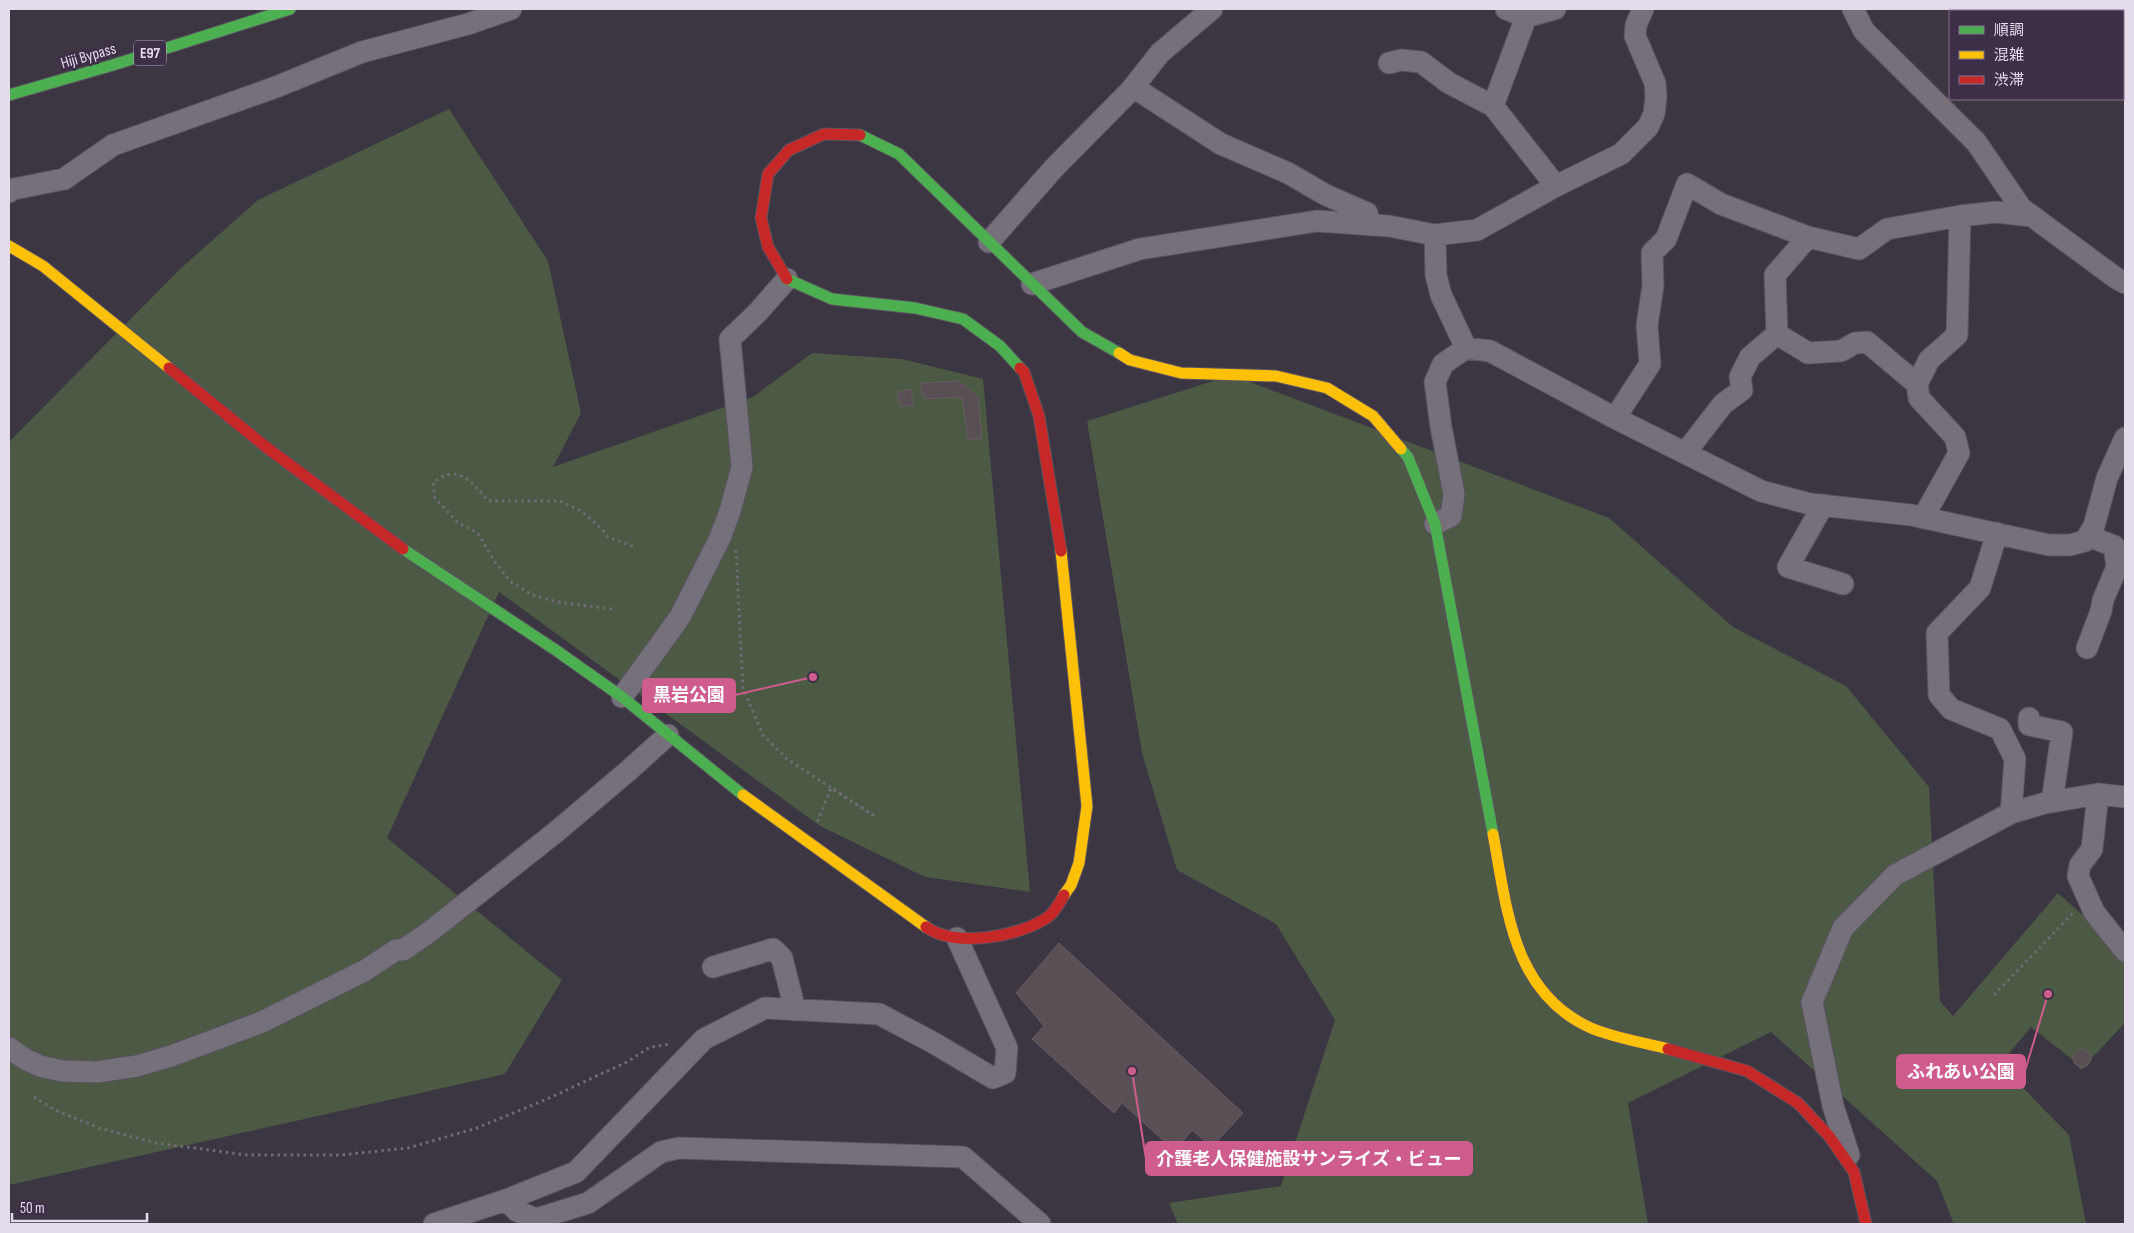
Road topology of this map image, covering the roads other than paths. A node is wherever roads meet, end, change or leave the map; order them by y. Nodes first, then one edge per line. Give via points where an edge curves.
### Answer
1 (290, 9) edge
2 (511, 9) edge
3 (1212, 9) edge
4 (1506, 9) edge
5 (1554, 9) edge
6 (1643, 9) edge
7 (1853, 9) edge
8 (1526, 17) junction
9 (1389, 63) dead end
10 (1133, 87) junction
11 (9, 95) edge
12 (1493, 106) junction
13 (1556, 186) junction
14 (9, 192) edge
15 (1960, 216) junction
16 (2032, 216) junction
17 (1370, 225) junction
18 (1435, 235) junction
19 (1808, 237) junction
20 (989, 242) junction
21 (9, 246) edge
22 (787, 280) junction
23 (2125, 283) edge
24 (1032, 284) junction
25 (1777, 334) junction
26 (1466, 348) junction
27 (1917, 384) junction
28 (1614, 418) junction
29 (2125, 438) edge
30 (1685, 454) junction
31 (1823, 505) junction
32 (1922, 518) junction
33 (1434, 524) junction
34 (1997, 533) junction
35 (2088, 536) junction
36 (1843, 584) dead end
37 (2087, 648) dead end
38 (622, 697) junction
39 (2029, 718) dead end
40 (668, 735) junction
41 (2098, 794) junction
42 (2125, 797) edge
43 (2052, 802) junction
44 (2011, 813) junction
45 (957, 938) junction
46 (2125, 950) edge
47 (713, 967) dead end
48 (795, 1010) junction
49 (9, 1048) edge
50 (1854, 1172) junction
51 (506, 1200) junction
52 (434, 1224) edge
53 (1040, 1224) edge
54 (1866, 1224) edge

1 - 11 main road, Hiji Bypass / E97
2 - 14 street via 362,52 276,87 113,145 64,179
3 - 10 street via 1160,53
4 - 8 street
5 - 8 street
6 - 13 street via 1635,36 1655,83 1656,97 1648,127 1621,154
7 - 16 street via 1864,31 1976,142 2021,208
8 - 12 street
9 - 12 street via 1401,60 1421,62 1449,83
10 - 17 street via 1222,144 1367,213
10 - 20 street via 1054,168
12 - 13 street
13 - 18 street via 1477,230
15 - 16 street via 1996,212
15 - 19 street via 1887,229 1859,249
15 - 27 street via 1956,335 1928,360
16 - 23 street
17 - 18 street
17 - 24 street via 1317,221 1140,249
18 - 26 street via 1436,275 1441,295
19 - 25 street via 1774,275
19 - 28 street via 1721,204 1687,184 1666,239 1652,253 1653,286 1647,324 1650,364
20 - 22 main road via 899,154 858,134 824,134 789,150 768,174 761,218 768,247
20 - 24 main road
21 - 38 main road via 42,266 242,428 383,536
22 - 38 street via 730,340 742,468 720,538 680,617
22 - 45 main road via 832,299 915,308 963,319 1000,346 1024,372 1039,416 1058,536 1087,806 1079,863 1071,885 1050,916 1029,927 987,938
24 - 33 main road via 1082,332 1130,360 1181,373 1276,376 1327,388 1374,416 1408,457
25 - 27 street via 1808,354 1841,351 1855,343 1867,342
25 - 30 street via 1750,357 1740,377 1742,390 1723,404
26 - 28 street via 1490,351
26 - 33 street via 1443,364 1435,382 1454,494 1451,516
27 - 32 street via 1919,398 1955,437 1959,453
28 - 30 street
29 - 35 street via 2107,478 2094,526
30 - 31 street via 1761,491
31 - 32 street
31 - 36 street via 1788,566
32 - 34 street
33 - 50 main road via 1511,928 1528,972 1557,1007 1591,1028 1747,1072 1798,1103 1829,1136
34 - 35 street via 2049,545 2070,545 2085,541
34 - 44 street via 1980,588 1936,633 1939,696 1951,709 2000,729 2015,759
35 - 37 street via 2114,546 2117,567
38 - 40 main road
39 - 43 street via 2029,725 2062,732
40 - 45 main road via 761,809 929,929
40 - 49 street via 556,832 428,933 364,972 262,1022 171,1056 137,1066 97,1072 62,1071 40,1066
41 - 42 street
41 - 43 street
41 - 46 street via 2092,849 2080,865 2078,876 2094,912
43 - 44 street
44 - 50 street via 1895,874 1843,928 1812,1002 1833,1106
45 - 48 street via 1007,1048 1005,1073 993,1078 879,1014
47 - 48 street via 773,949 782,958
48 - 51 street via 765,1008 704,1039 576,1172
50 - 54 main road
51 - 52 street
51 - 53 street via 536,1220 588,1203 661,1152 679,1148 963,1157

